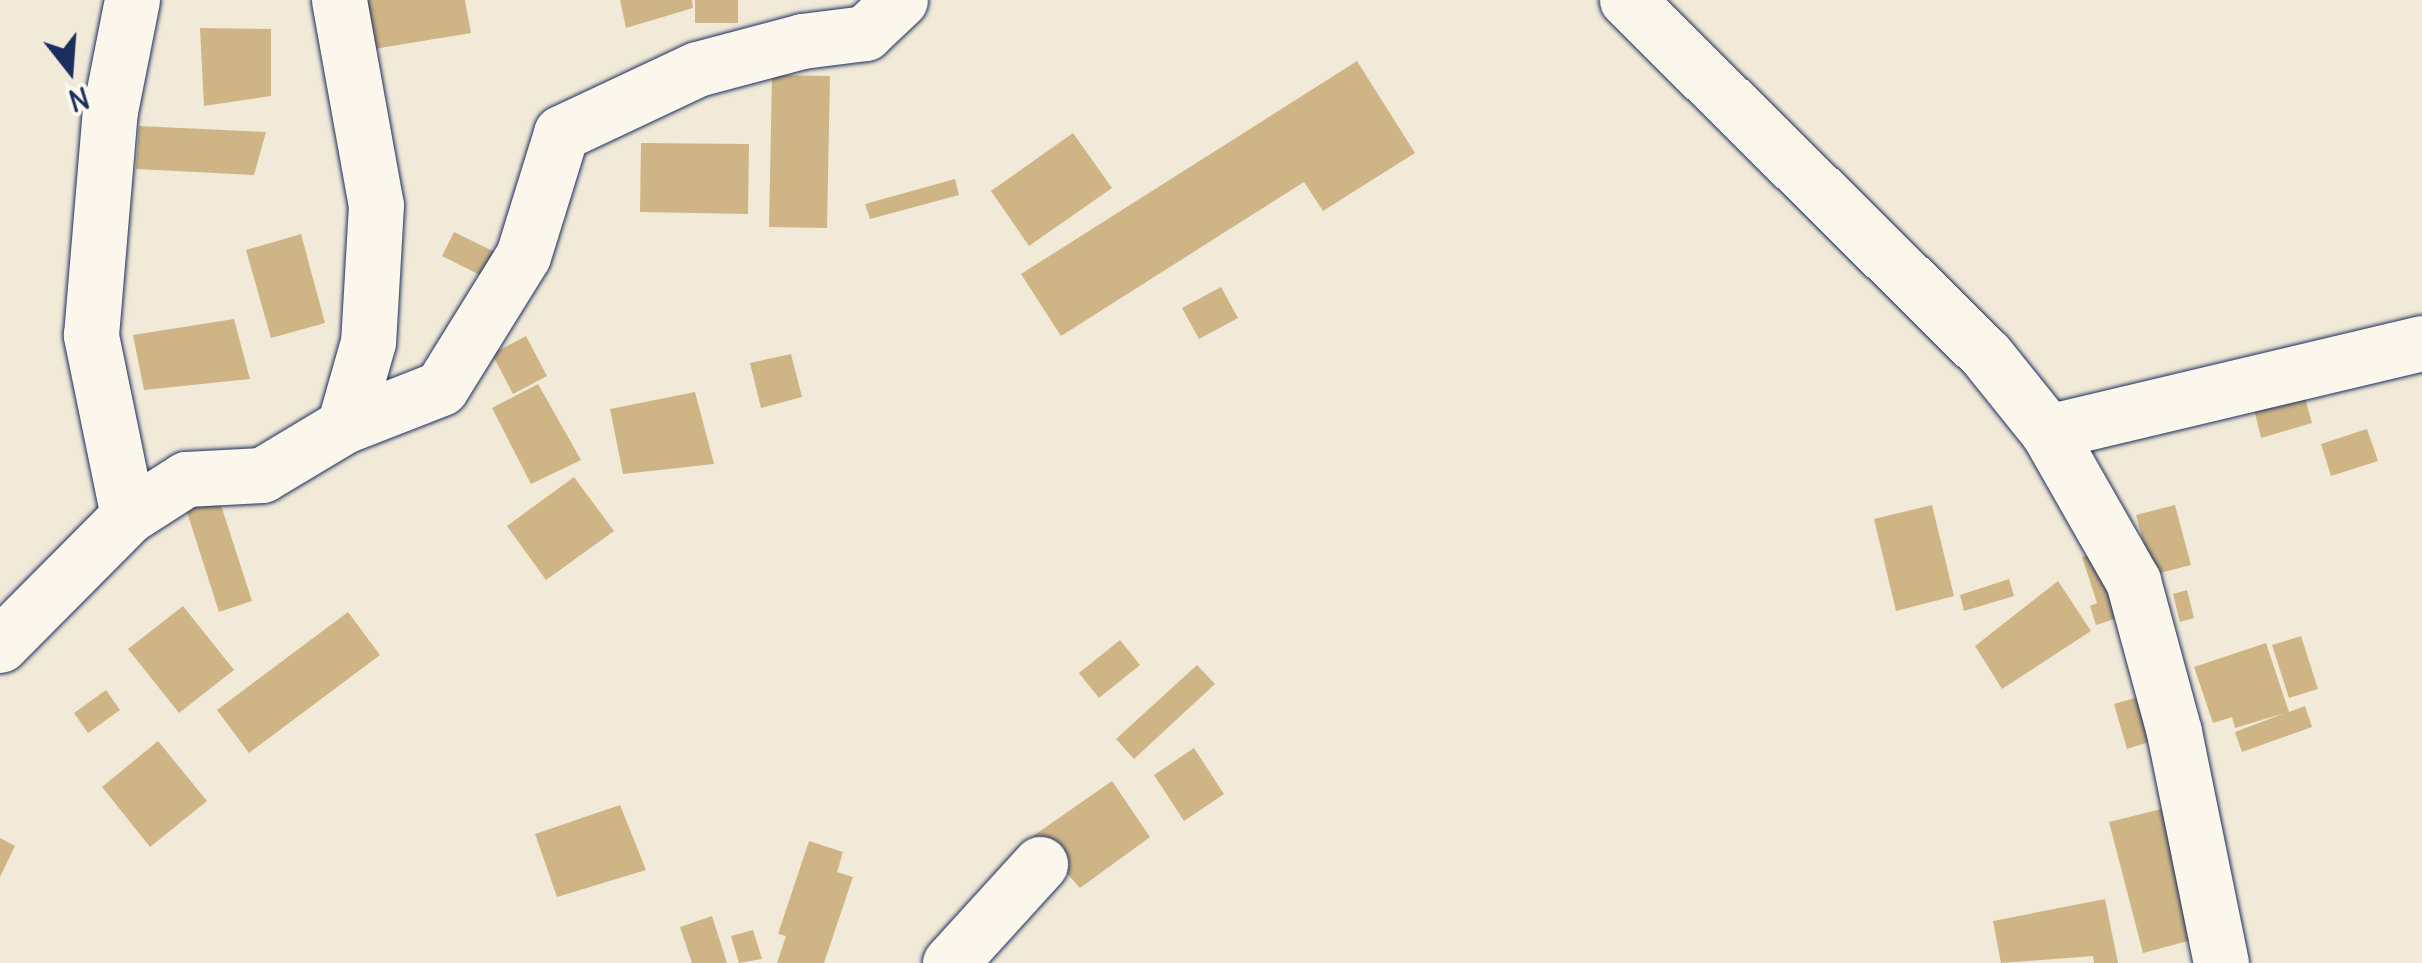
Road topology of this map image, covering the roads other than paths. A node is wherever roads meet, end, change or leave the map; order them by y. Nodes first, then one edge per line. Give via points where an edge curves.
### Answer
1 (132, 0) edge
2 (339, 0) edge
3 (900, 0) edge
4 (1627, 0) edge
5 (2422, 343) edge
6 (344, 426) junction
7 (2048, 432) junction
8 (128, 516) junction
9 (0, 645) edge
10 (1040, 864) dead end
11 (950, 963) edge
12 (2220, 963) edge

1 - 8 street via 110,111 90,336
2 - 6 street via 376,205 368,342
3 - 6 street via 865,32 697,69 561,133 523,256 441,388
4 - 7 street via 1986,355
5 - 7 street
6 - 8 street via 262,475 186,478
7 - 12 street via 2133,581 2174,732
8 - 9 street
10 - 11 street

